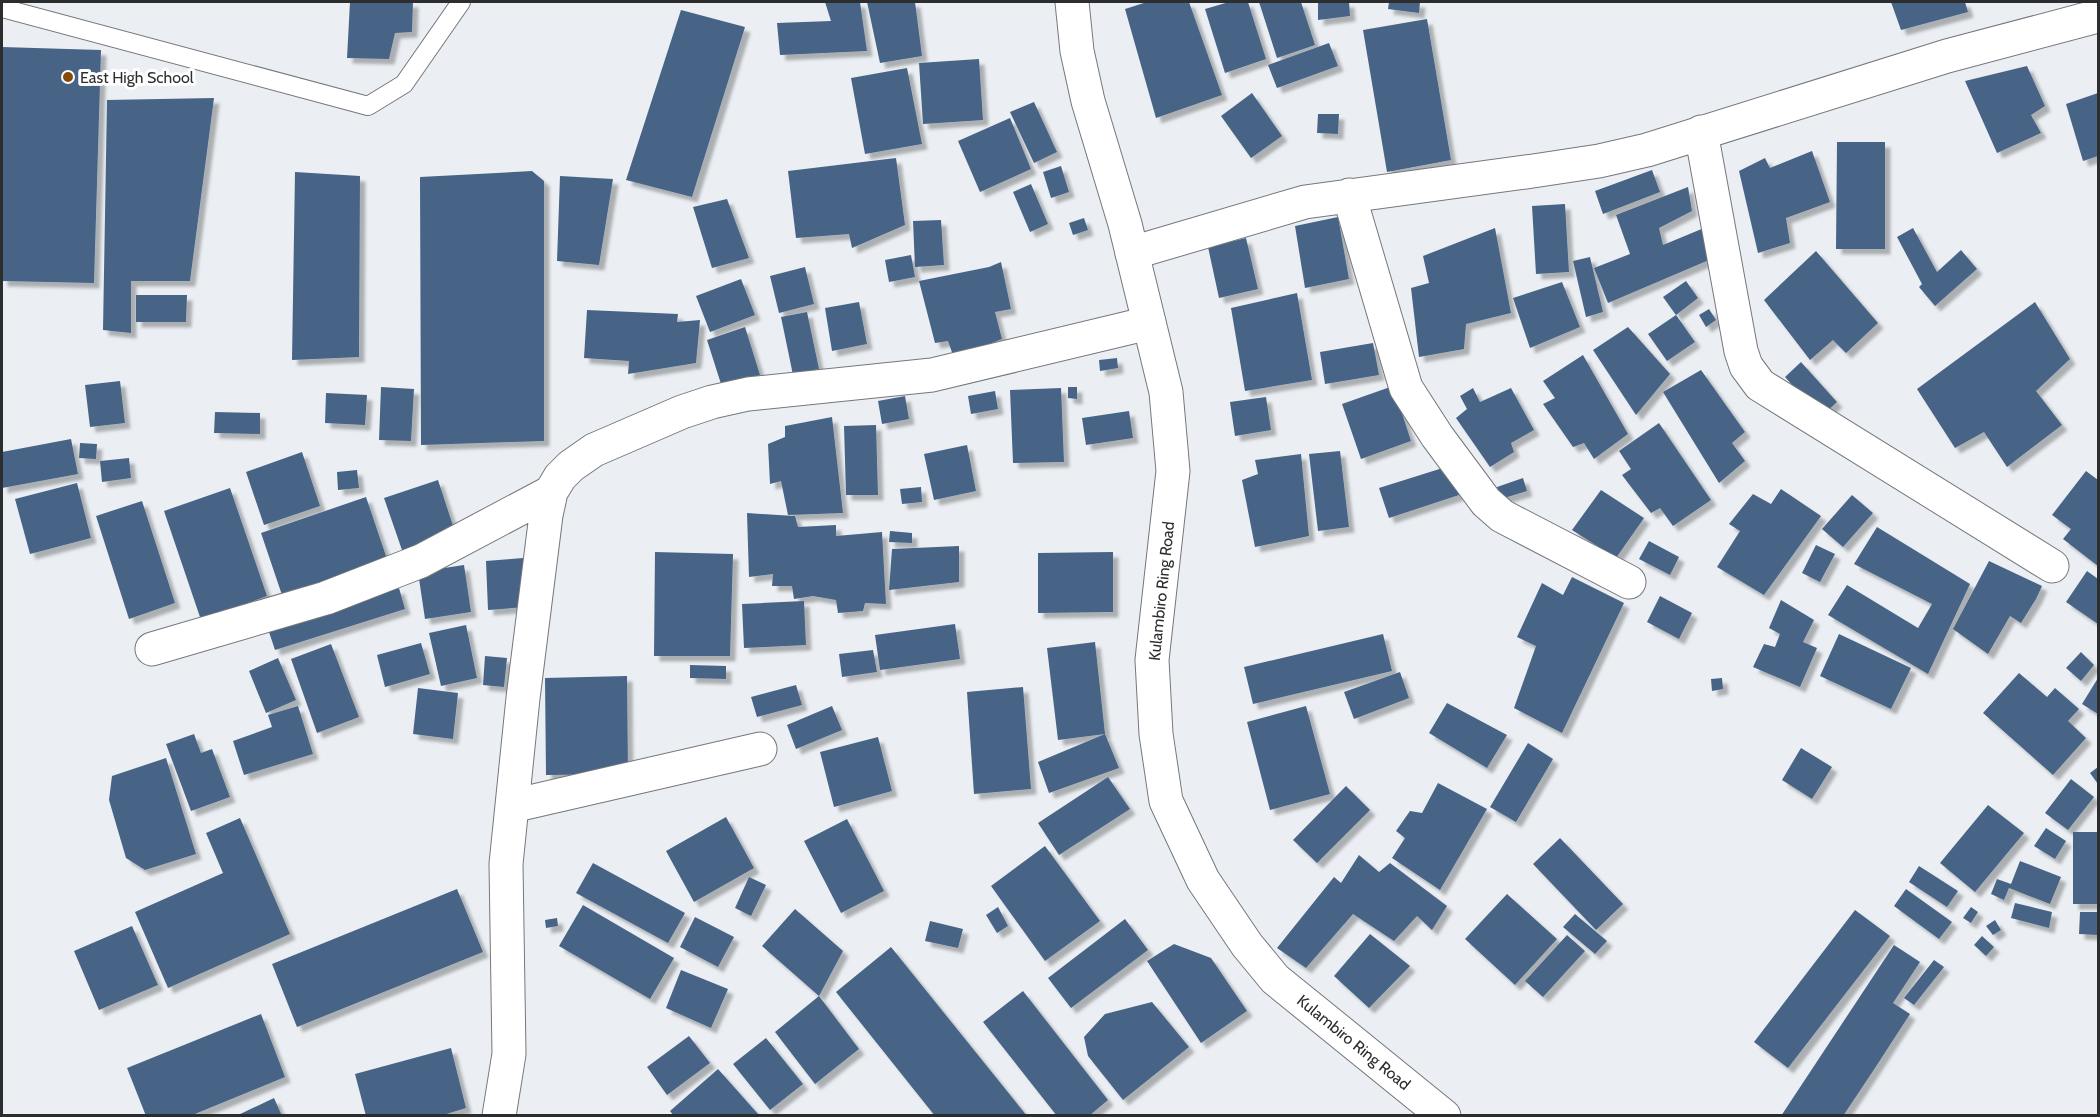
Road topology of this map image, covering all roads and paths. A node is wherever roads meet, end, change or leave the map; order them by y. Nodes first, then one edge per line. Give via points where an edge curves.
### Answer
1 (461, 2) edge
2 (1072, 2) edge
3 (2, 9) edge
4 (2098, 16) edge
5 (1701, 132) junction
6 (1349, 195) junction
7 (1132, 253) junction
8 (1149, 323) junction
9 (551, 492) junction
10 (2052, 566) dead end
11 (1629, 582) dead end
12 (152, 649) dead end
13 (760, 749) dead end
14 (512, 806) junction
15 (499, 1116) edge
16 (1444, 1116) edge

1 - 3 lane via 404,84 368,106
2 - 7 street, Kulambiro Ring Road via 1088,101
4 - 5 street via 1947,56
5 - 6 street via 1599,161
5 - 10 street via 1741,351 1752,376 1760,385
6 - 7 street via 1305,202
6 - 11 street via 1406,388 1437,436 1486,502 1502,516
7 - 8 street, Kulambiro Ring Road
8 - 9 street via 932,375 748,394 712,402 594,450 571,466
8 - 16 street, Kulambiro Ring Road via 1166,392 1173,471 1152,660 1156,734 1166,801 1203,880 1275,979
9 - 12 street via 421,561 326,598
9 - 14 street via 525,676
13 - 14 street
14 - 15 street via 506,864 509,1054

